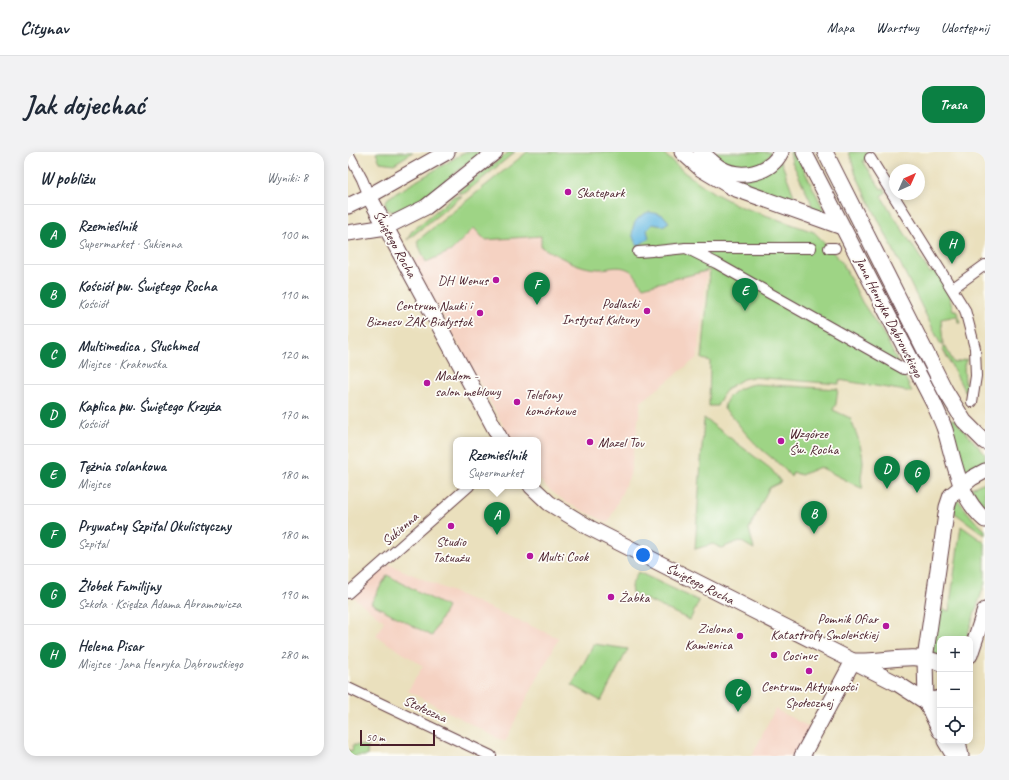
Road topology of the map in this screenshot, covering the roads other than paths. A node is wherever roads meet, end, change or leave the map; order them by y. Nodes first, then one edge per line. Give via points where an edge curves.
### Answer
1 (447, 152) edge
2 (495, 152) edge
3 (682, 152) edge
4 (700, 152) edge
5 (780, 152) edge
6 (804, 152) edge
7 (825, 152) edge
8 (836, 152) edge
9 (348, 153) edge
10 (870, 158) dead end
11 (834, 170) junction
12 (369, 196) junction
13 (348, 206) edge
14 (386, 227) junction
15 (842, 227) junction
16 (348, 233) edge
17 (686, 248) junction
18 (811, 248) dead end
19 (638, 252) dead end
20 (985, 265) edge
21 (953, 288) junction
22 (904, 369) dead end
23 (945, 390) junction
24 (972, 402) dead end
25 (985, 429) edge
26 (499, 437) edge
27 (985, 442) edge
28 (985, 471) edge
29 (961, 486) junction
30 (466, 489) edge
31 (534, 489) edge
32 (985, 520) edge
33 (348, 593) edge
34 (985, 610) edge
35 (930, 621) junction
36 (973, 646) edge
37 (903, 658) junction
38 (925, 659) junction
39 (853, 661) junction
40 (937, 663) edge
41 (348, 688) edge
42 (933, 700) edge
43 (937, 718) edge
44 (947, 744) edge
45 (959, 744) edge
46 (491, 756) edge
47 (802, 756) edge
48 (954, 756) edge
49 (961, 756) edge

1 - 12 street
2 - 14 street via 426,207
3 - 15 street via 706,172 733,188
4 - 5 street via 719,168 731,173 746,174 761,171 771,164
6 - 15 street, Jana Henryka Dąbrowskiego
7 - 11 street, Jana Henryka Dąbrowskiego
8 - 11 street
9 - 12 street, Świętego Rocha
10 - 21 street
11 - 23 street, Jana Henryka Dąbrowskiego
12 - 13 street
12 - 14 street, Świętego Rocha
14 - 16 street
14 - 26 street, Świętego Rocha
15 - 29 street, Jana Henryka Dąbrowskiego via 937,410
17 - 18 street
17 - 19 street
17 - 22 street
20 - 21 street
21 - 24 street via 965,310 976,348 976,376
23 - 25 street via 962,403
23 - 27 street, Jana Henryka Dąbrowskiego via 964,420
28 - 29 street
29 - 32 street, Jana Henryka Dąbrowskiego via 967,499
29 - 35 street via 951,495 947,507
30 - 33 street, Sukienna
31 - 39 street, Świętego Rocha via 549,503 590,528
34 - 36 street
35 - 37 street via 918,643
35 - 38 street
37 - 38 street, Świętego Rocha
37 - 39 street, Świętego Rocha via 875,662
38 - 40 street, Świętego Rocha
38 - 42 street
39 - 42 street, Świętego Rocha
39 - 47 street
41 - 46 street, Stołeczna
42 - 43 street
44 - 48 street
45 - 49 street

